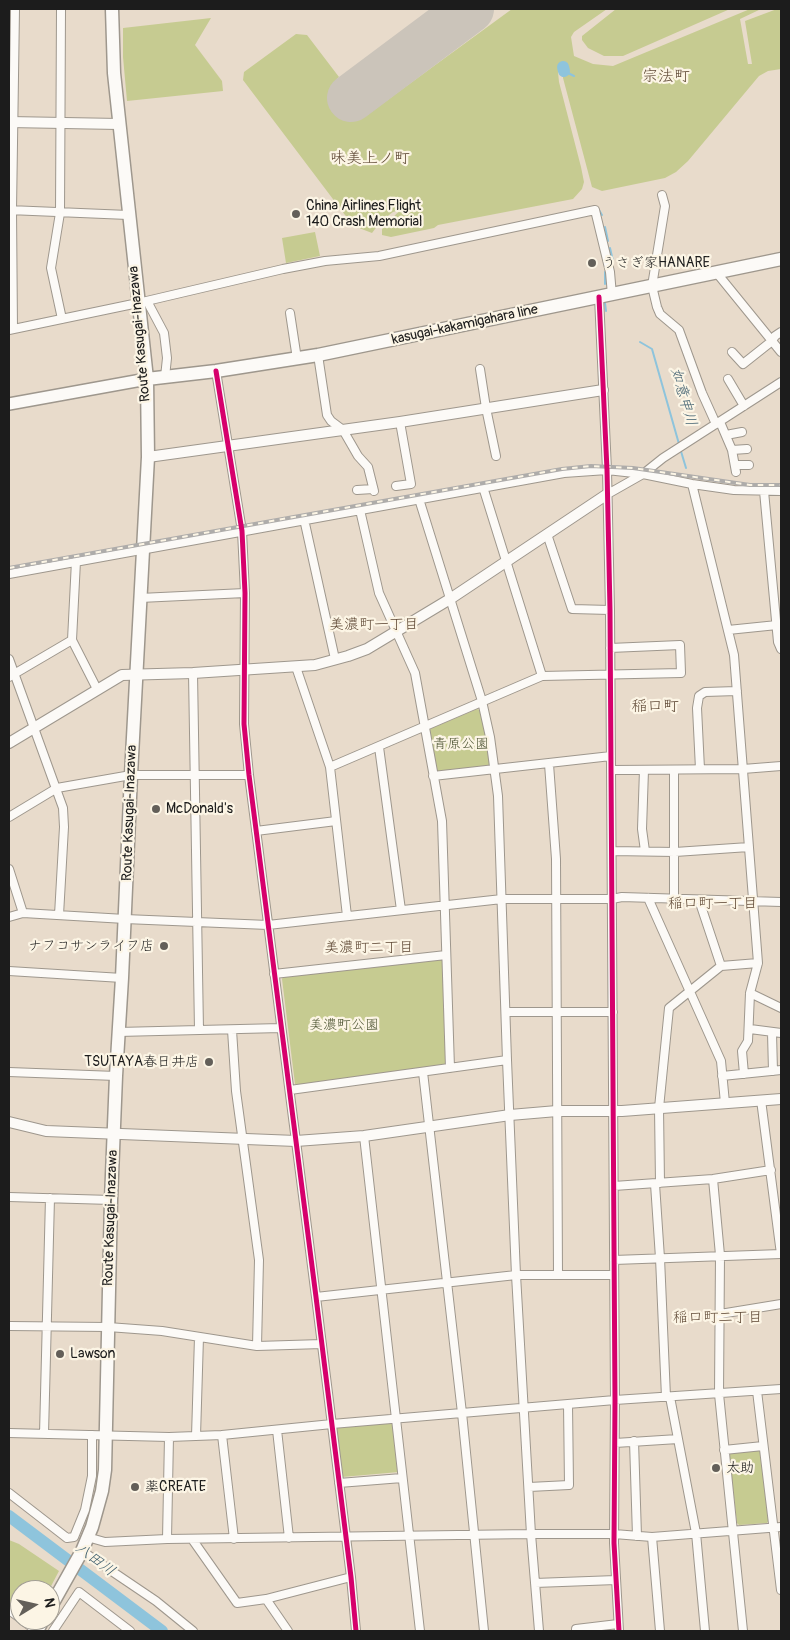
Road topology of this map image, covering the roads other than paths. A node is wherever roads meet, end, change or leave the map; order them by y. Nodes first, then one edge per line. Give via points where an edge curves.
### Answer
1 (15, 9) edge
2 (61, 9) edge
3 (112, 9) edge
4 (12, 122) edge
5 (61, 124) junction
6 (119, 124) junction
7 (662, 195) dead end
8 (11, 210) edge
9 (60, 214) junction
10 (128, 216) junction
11 (781, 259) edge
12 (716, 272) junction
13 (11, 286) edge
14 (652, 286) junction
15 (612, 294) junction
16 (599, 297) junction
17 (143, 302) junction
18 (290, 313) dead end
19 (62, 319) junction
20 (11, 329) edge
21 (781, 332) edge
22 (772, 341) junction
23 (732, 352) dead end
24 (781, 352) edge
25 (318, 355) junction
26 (297, 358) junction
27 (480, 369) dead end
28 (216, 371) junction
29 (165, 377) junction
30 (147, 379) junction
31 (728, 379) dead end
32 (781, 382) edge
33 (603, 390) junction
34 (9, 404) edge
35 (744, 406) junction
36 (486, 408) junction
37 (400, 422) junction
38 (718, 423) junction
39 (343, 430) junction
40 (742, 432) dead end
41 (726, 435) junction
42 (229, 446) junction
43 (747, 448) dead end
44 (732, 450) junction
45 (496, 456) dead end
46 (148, 457) junction
47 (748, 464) dead end
48 (607, 470) junction
49 (643, 474) junction
50 (692, 484) junction
51 (396, 486) dead end
52 (483, 487) junction
53 (357, 490) dead end
54 (781, 491) edge
55 (764, 492) junction
56 (606, 495) junction
57 (419, 499) junction
58 (360, 510) junction
59 (304, 520) junction
60 (242, 531) junction
61 (547, 534) junction
62 (143, 549) junction
63 (76, 561) junction
64 (505, 562) junction
65 (9, 574) edge
66 (245, 593) junction
67 (140, 598) junction
68 (450, 599) junction
69 (610, 610) junction
70 (777, 625) junction
71 (728, 630) junction
72 (396, 632) junction
73 (72, 640) junction
74 (610, 648) junction
75 (781, 649) edge
76 (9, 659) edge
77 (335, 659) junction
78 (296, 667) junction
79 (243, 669) junction
80 (193, 673) junction
81 (136, 674) junction
82 (610, 675) junction
83 (12, 676) edge
84 (542, 676) junction
85 (97, 689) junction
86 (737, 691) junction
87 (482, 702) junction
88 (424, 726) junction
89 (34, 728) junction
90 (9, 743) edge
91 (379, 747) junction
92 (611, 756) junction
93 (549, 764) junction
94 (330, 766) junction
95 (781, 766) edge
96 (495, 769) junction
97 (700, 769) junction
98 (743, 769) junction
99 (612, 770) junction
100 (644, 770) junction
101 (674, 770) junction
102 (131, 775) junction
103 (194, 775) junction
104 (249, 775) junction
105 (433, 776) junction
106 (57, 788) junction
107 (9, 817) edge
108 (336, 821) junction
109 (256, 831) junction
110 (749, 847) junction
111 (612, 851) junction
112 (645, 852) junction
113 (675, 852) junction
114 (9, 869) edge
115 (555, 898) junction
116 (612, 898) junction
117 (648, 898) junction
118 (502, 899) junction
119 (674, 899) junction
120 (699, 900) junction
121 (753, 901) junction
122 (781, 902) edge
123 (444, 906) junction
124 (401, 910) junction
125 (23, 913) junction
126 (59, 915) junction
127 (347, 916) junction
128 (9, 917) edge
129 (125, 919) junction
130 (198, 922) junction
131 (268, 925) junction
132 (446, 955) junction
133 (758, 963) junction
134 (721, 966) junction
135 (9, 971) edge
136 (274, 974) junction
137 (122, 978) junction
138 (690, 992) junction
139 (750, 993) junction
140 (781, 1008) edge
141 (506, 1012) junction
142 (556, 1012) junction
143 (613, 1012) junction
144 (281, 1028) junction
145 (750, 1029) junction
146 (199, 1030) junction
147 (232, 1030) junction
148 (118, 1032) junction
149 (772, 1033) junction
150 (781, 1033) edge
151 (507, 1060) junction
152 (450, 1068) junction
153 (777, 1071) edge
154 (9, 1072) edge
155 (423, 1072) junction
156 (744, 1074) junction
157 (116, 1076) junction
158 (722, 1076) junction
159 (290, 1090) junction
160 (781, 1099) edge
161 (761, 1100) junction
162 (725, 1103) junction
163 (659, 1108) junction
164 (557, 1111) junction
165 (614, 1111) junction
166 (510, 1115) junction
167 (9, 1122) edge
168 (430, 1126) junction
169 (114, 1133) junction
170 (364, 1136) junction
171 (242, 1139) junction
172 (296, 1141) junction
173 (770, 1170) junction
174 (713, 1179) junction
175 (658, 1184) junction
176 (614, 1186) junction
177 (50, 1198) junction
178 (9, 1200) edge
179 (111, 1200) junction
180 (781, 1254) edge
181 (720, 1255) junction
182 (660, 1258) junction
183 (614, 1260) junction
184 (558, 1274) junction
185 (516, 1275) junction
186 (614, 1275) junction
187 (448, 1282) junction
188 (381, 1289) junction
189 (316, 1297) junction
190 (781, 1304) edge
191 (720, 1314) junction
192 (9, 1326) edge
193 (46, 1326) junction
194 (108, 1328) junction
195 (199, 1337) junction
196 (322, 1344) junction
197 (257, 1346) junction
198 (781, 1389) edge
199 (757, 1391) junction
200 (719, 1394) junction
201 (668, 1397) junction
202 (615, 1400) junction
203 (568, 1404) junction
204 (524, 1408) junction
205 (462, 1413) junction
206 (396, 1419) junction
207 (332, 1424) junction
208 (277, 1430) junction
209 (9, 1433) edge
210 (44, 1434) junction
211 (92, 1435) junction
212 (106, 1436) junction
213 (196, 1436) junction
214 (222, 1436) junction
215 (169, 1437) junction
216 (678, 1439) junction
217 (634, 1441) junction
218 (615, 1442) junction
219 (763, 1446) junction
220 (724, 1450) junction
221 (402, 1478) junction
222 (339, 1483) junction
223 (529, 1487) junction
224 (9, 1493) edge
225 (777, 1527) edge
226 (732, 1531) junction
227 (531, 1534) junction
228 (614, 1534) junction
229 (696, 1534) junction
230 (475, 1536) junction
231 (636, 1536) junction
232 (87, 1537) junction
233 (409, 1537) junction
234 (289, 1538) junction
235 (345, 1538) junction
236 (652, 1538) junction
237 (167, 1539) junction
238 (192, 1539) junction
239 (234, 1539) junction
240 (80, 1554) junction
241 (351, 1577) junction
242 (616, 1580) junction
243 (535, 1583) junction
244 (60, 1590) edge
245 (781, 1590) edge
246 (266, 1599) junction
247 (619, 1628) edge
248 (53, 1631) edge
249 (130, 1631) edge
250 (193, 1631) edge
251 (288, 1631) edge
252 (356, 1631) edge
253 (420, 1631) edge
254 (484, 1631) edge
255 (539, 1631) edge
256 (576, 1631) edge
257 (660, 1631) edge
258 (705, 1631) edge
259 (743, 1631) edge

1 - 4 street
2 - 5 street
3 - 6 main road, Route Kasugai-Inazawa
4 - 5 street
4 - 8 street
5 - 6 street
5 - 9 street
6 - 10 main road, Route Kasugai-Inazawa
7 - 14 street via 664,206
8 - 9 street
8 - 13 street
9 - 10 street
9 - 19 street via 51,268
10 - 17 main road, Route Kasugai-Inazawa
11 - 12 main road, kasugai-kakamigahara line
12 - 14 main road, kasugai-kakamigahara line
12 - 22 street
13 - 20 street
14 - 15 main road, kasugai-kakamigahara line
14 - 38 street via 660,314 679,330 702,394
15 - 16 main road, kasugai-kakamigahara line
15 - 17 street via 595,210 380,256 283,269
16 - 25 main road, kasugai-kakamigahara line
16 - 33 street
17 - 19 street
17 - 29 street via 164,333
17 - 30 main road, Route Kasugai-Inazawa
18 - 26 street
19 - 20 street
21 - 22 street
22 - 23 street via 743,364
22 - 24 street
25 - 26 main road, kasugai-kakamigahara line
25 - 39 street via 327,415
26 - 28 main road, kasugai-kakamigahara line
27 - 36 street
28 - 29 main road, kasugai-kakamigahara line
28 - 42 street
29 - 30 main road, kasugai-kakamigahara line
30 - 34 main road
30 - 46 main road, Route Kasugai-Inazawa
31 - 35 street
32 - 35 street
33 - 36 street
33 - 48 street
35 - 38 street
36 - 37 street
36 - 45 street
37 - 39 street
37 - 51 street via 411,484
38 - 41 street
38 - 49 street
39 - 42 street
39 - 53 street via 368,467 374,490
40 - 41 street
41 - 44 street
42 - 46 street
42 - 60 street
43 - 44 street
44 - 47 street via 735,469
46 - 62 main road, Route Kasugai-Inazawa
48 - 49 street
48 - 52 street via 564,473
48 - 56 street
49 - 50 street
49 - 56 street
50 - 55 street
50 - 71 street
52 - 57 street
52 - 64 street
54 - 55 street
55 - 70 street
56 - 61 street
56 - 69 street
57 - 58 street
57 - 68 street
58 - 59 street
58 - 72 street via 379,593
59 - 60 street
59 - 77 street
60 - 62 street
60 - 66 street
61 - 64 street
61 - 69 street via 572,610
62 - 63 street
62 - 67 main road, Route Kasugai-Inazawa
63 - 65 street
63 - 73 street
64 - 68 street
64 - 84 street
66 - 67 street
66 - 79 street
67 - 81 main road, Route Kasugai-Inazawa
68 - 72 street
68 - 87 street
69 - 74 street
70 - 71 street
70 - 75 street
71 - 86 street
72 - 77 street via 367,648
72 - 88 street via 415,673
73 - 83 street
73 - 85 street
74 - 82 street
74 - 82 street via 680,645 681,673
76 - 83 street
77 - 78 street
78 - 79 street
78 - 94 street
79 - 80 street
79 - 104 street
80 - 81 street
80 - 103 street
81 - 85 street via 122,675
81 - 102 main road, Route Kasugai-Inazawa
82 - 84 street
82 - 92 street
83 - 89 street
84 - 87 street
85 - 89 street
86 - 97 street via 705,692 699,696
86 - 98 street
87 - 88 street
87 - 96 street
88 - 91 street
88 - 105 street
89 - 90 street
89 - 106 street
91 - 94 street
91 - 124 street
92 - 93 street
92 - 99 street
93 - 96 street
93 - 115 street via 556,859
94 - 108 street
95 - 98 street
96 - 105 street
96 - 118 street
97 - 98 street
97 - 101 street
98 - 110 street
99 - 100 street
99 - 111 street
100 - 101 street
100 - 112 street via 642,829
101 - 113 street
102 - 103 street
102 - 106 street
102 - 129 main road, Route Kasugai-Inazawa
103 - 104 street
103 - 130 street
104 - 109 street
105 - 123 street via 442,821
106 - 107 street
106 - 126 street via 64,827
108 - 109 street
108 - 127 street
109 - 131 street
110 - 113 street
110 - 121 street
111 - 112 street
111 - 116 street
112 - 113 street
113 - 119 street
114 - 125 street
115 - 116 street
115 - 118 street
115 - 142 street
116 - 117 street
116 - 143 street
117 - 119 street
117 - 138 street
118 - 123 street
118 - 141 street
119 - 120 street
120 - 121 street
120 - 134 street
121 - 122 street
121 - 133 street
123 - 124 street
123 - 132 street
124 - 127 street
125 - 126 street
125 - 128 street
126 - 129 street
127 - 131 street
129 - 130 street
129 - 137 main road, Route Kasugai-Inazawa
130 - 131 street
130 - 146 street
131 - 136 street
132 - 136 street
132 - 152 street
133 - 134 street
133 - 139 street
134 - 138 street
135 - 137 street
136 - 144 street
137 - 148 main road, Route Kasugai-Inazawa
138 - 158 street via 721,1061
138 - 163 street via 669,1008
139 - 140 street
139 - 145 street
141 - 142 street
141 - 151 street
142 - 143 street
142 - 164 street
143 - 165 street
144 - 147 street
144 - 159 street
145 - 149 street
145 - 156 street via 742,1051
146 - 147 street
146 - 148 street
147 - 171 street
148 - 157 main road, Route Kasugai-Inazawa
149 - 150 street
149 - 153 street
151 - 152 street
151 - 166 street
152 - 155 street
153 - 156 street
154 - 157 street
155 - 159 street
155 - 168 street
156 - 158 street
157 - 169 main road, Route Kasugai-Inazawa
158 - 162 street
159 - 172 street
160 - 161 street
161 - 162 street
161 - 173 street
162 - 163 street
163 - 165 street
163 - 175 street
164 - 165 street
164 - 166 street
164 - 184 street
165 - 176 street
166 - 168 street
166 - 185 street
167 - 169 street via 46,1131
168 - 170 street
168 - 187 street
169 - 171 street
169 - 179 main road, Route Kasugai-Inazawa
170 - 172 street
170 - 188 street
171 - 172 street
171 - 197 street via 259,1260
172 - 189 street
173 - 174 street
173 - 180 street
174 - 175 street
174 - 181 street
175 - 176 street
175 - 182 street
176 - 183 street
177 - 178 street
177 - 179 street
177 - 193 street
179 - 194 main road, Route Kasugai-Inazawa
180 - 181 street
181 - 182 street
181 - 191 street
182 - 183 street
182 - 201 street
183 - 186 street
184 - 185 street
184 - 186 street
185 - 187 street
185 - 204 street
186 - 202 street
187 - 188 street
187 - 205 street
188 - 189 street
188 - 206 street
189 - 196 street
190 - 191 street
191 - 200 street
192 - 193 street
193 - 194 street
193 - 210 street
194 - 195 street
194 - 212 main road, Route Kasugai-Inazawa
195 - 197 street
195 - 213 street
196 - 197 street
196 - 207 street
198 - 199 street
199 - 200 street
199 - 219 street
200 - 201 street
200 - 220 street
201 - 202 street
201 - 216 street
202 - 203 street
202 - 218 street
203 - 204 street
203 - 223 street via 569,1485
204 - 205 street
204 - 223 street
205 - 206 street
205 - 230 street
206 - 207 street
206 - 221 street
207 - 208 street
207 - 222 street
208 - 214 street
208 - 234 street
209 - 210 street
210 - 211 street
211 - 212 street
211 - 224 street via 92,1476 86,1510 74,1538 67,1538
212 - 215 street
212 - 232 main road, Route Kasugai-Inazawa via 102,1492
213 - 214 street
213 - 215 street
214 - 239 street
215 - 237 street
216 - 217 street
216 - 229 street
217 - 218 street
217 - 231 street
218 - 228 street
219 - 220 street
219 - 225 street
220 - 226 street
221 - 222 street
221 - 233 street
222 - 235 street
223 - 227 street
225 - 226 street
225 - 245 street
226 - 229 street
226 - 259 street
227 - 228 street
227 - 230 street
227 - 243 street
228 - 231 street
228 - 242 street
229 - 236 street
229 - 258 street
230 - 233 street
230 - 254 street
231 - 236 street
232 - 237 street via 105,1542
232 - 240 main road, Route Kasugai-Inazawa
233 - 235 street
233 - 253 street
234 - 235 street
234 - 239 street
235 - 241 street
236 - 257 street
237 - 238 street
238 - 239 street
238 - 246 street via 237,1603
240 - 244 main road, Route Kasugai-Inazawa
240 - 250 street via 156,1601
241 - 246 street
241 - 252 street
242 - 243 street
242 - 247 street
243 - 255 street
246 - 251 street
247 - 256 street
248 - 249 street via 79,1592

